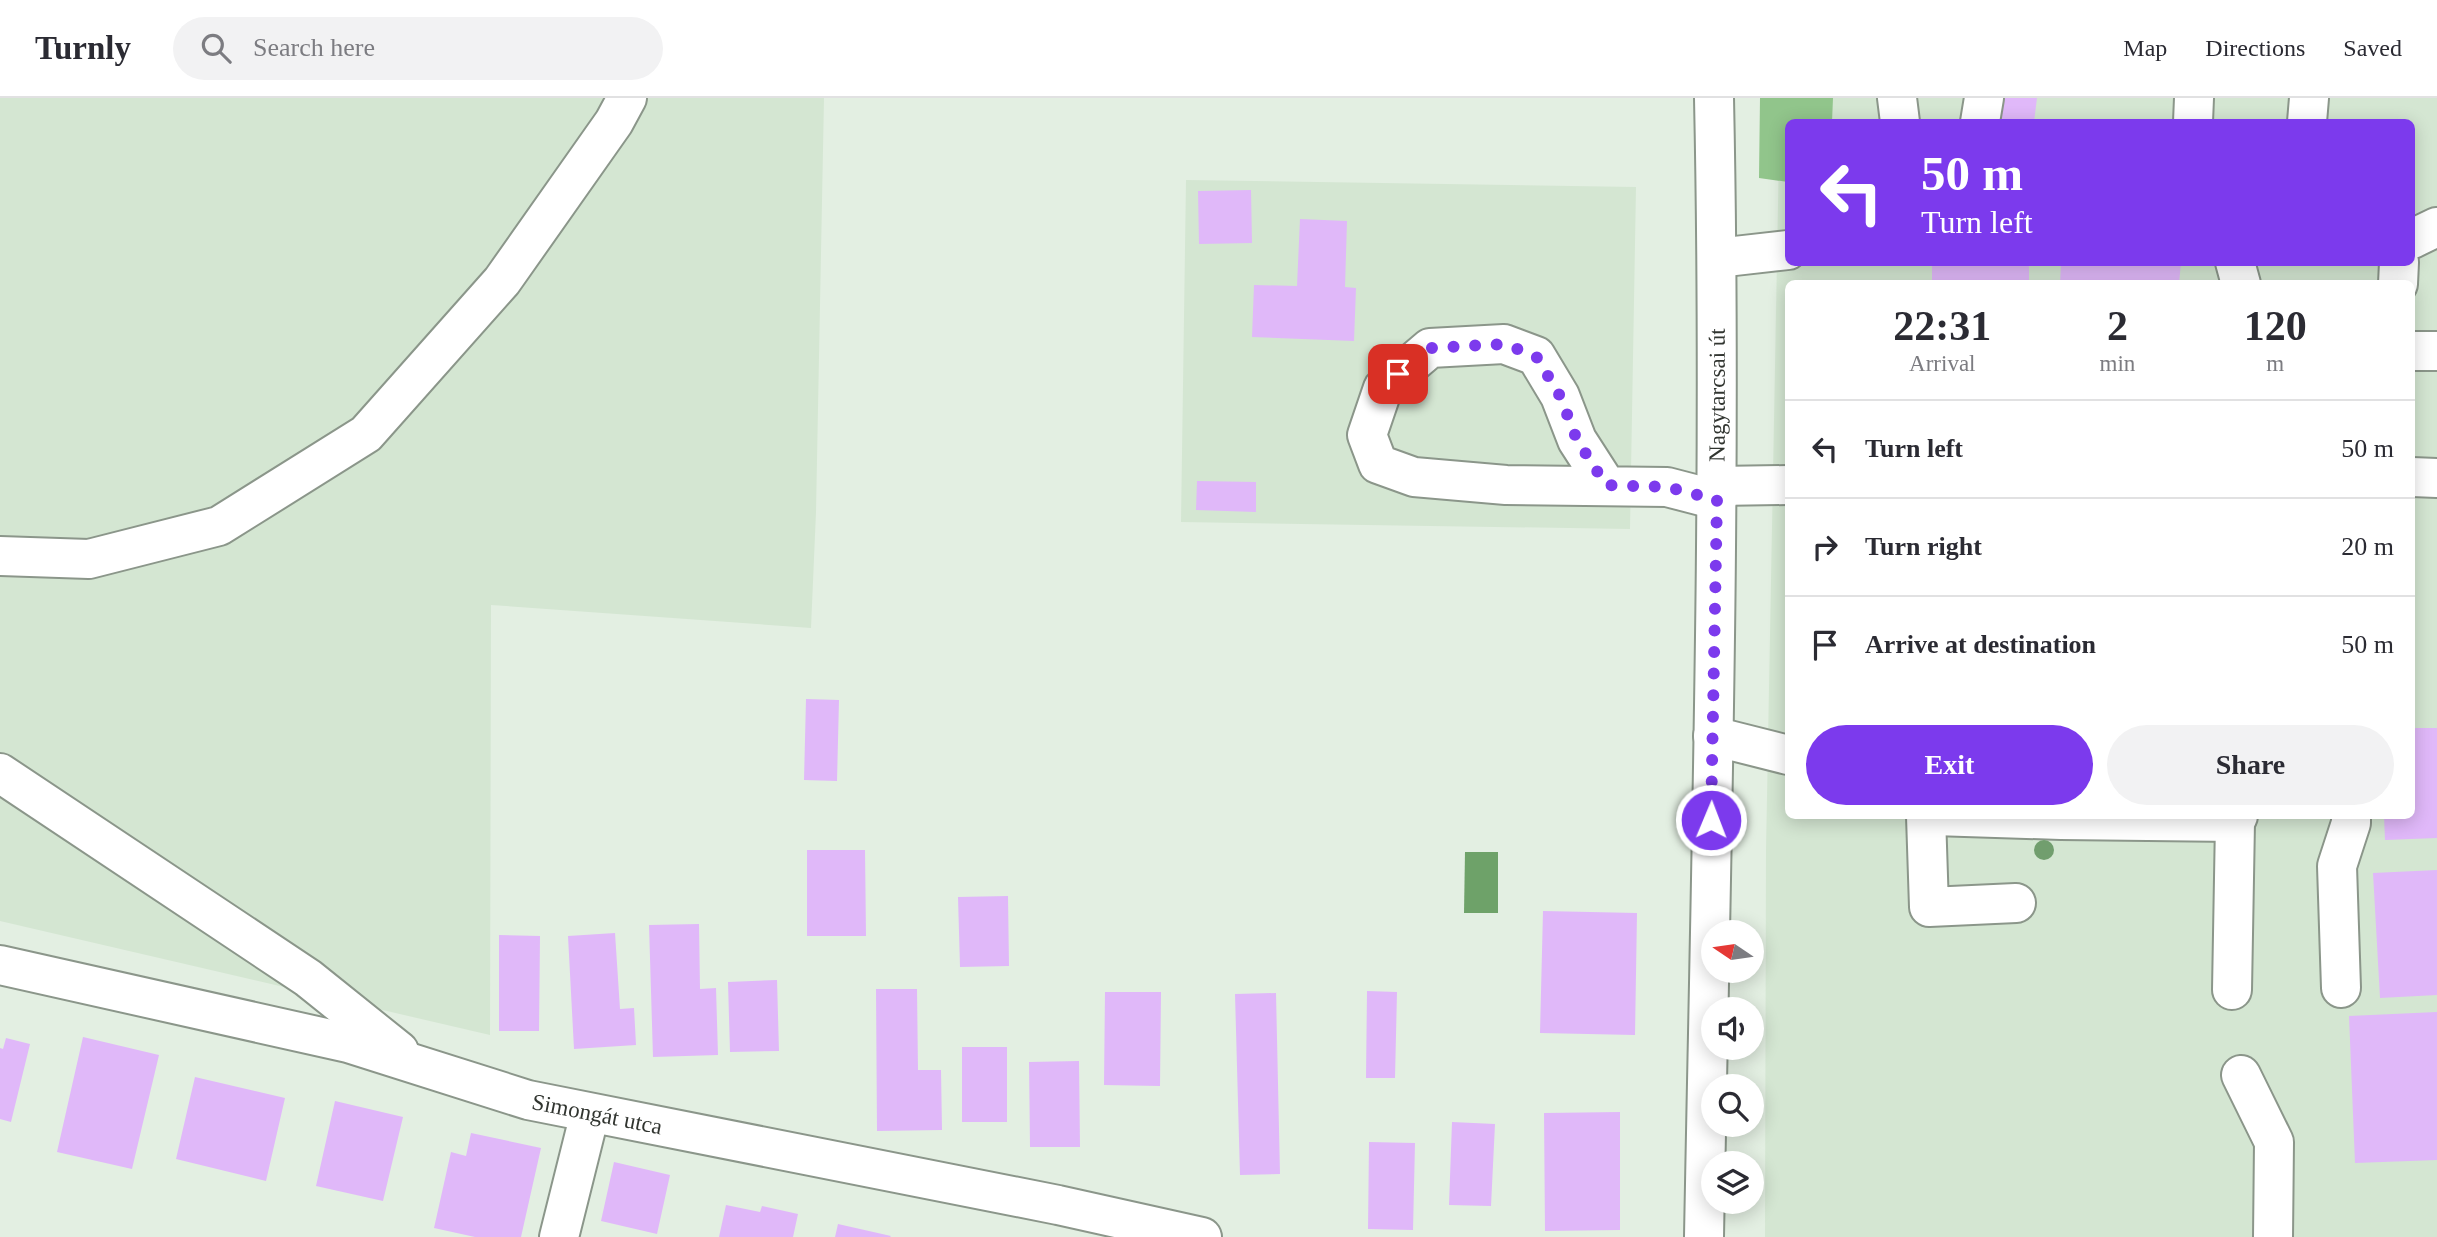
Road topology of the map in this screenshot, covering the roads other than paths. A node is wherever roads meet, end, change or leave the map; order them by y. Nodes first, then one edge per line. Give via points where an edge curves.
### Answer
1 (627, 98) edge
2 (1714, 98) edge
3 (1897, 98) edge
4 (1984, 98) edge
5 (2194, 98) edge
6 (2309, 98) edge
7 (1900, 119) edge
8 (1980, 119) edge
9 (2193, 119) edge
10 (2307, 119) edge
11 (2437, 227) edge
12 (2415, 238) edge
13 (1785, 250) edge
14 (1717, 258) junction
15 (2415, 351) edge
16 (2437, 351) edge
17 (2415, 477) edge
18 (2437, 478) edge
19 (1606, 485) junction
20 (1785, 485) edge
21 (1717, 493) junction
22 (0, 556) edge
23 (1713, 736) junction
24 (1785, 754) edge
25 (0, 773) edge
26 (1926, 819) edge
27 (2029, 819) edge
28 (2149, 819) edge
29 (2237, 819) edge
30 (2351, 819) edge
31 (2016, 903) dead end
32 (0, 965) edge
33 (2341, 988) dead end
34 (2232, 990) dead end
35 (412, 1062) junction
36 (2241, 1075) dead end
37 (590, 1113) junction
38 (1058, 1221) edge
39 (559, 1237) edge
40 (1202, 1237) edge
41 (1704, 1237) edge
42 (2273, 1237) edge

1 - 22 street via 502,281 366,434 219,526 89,559
2 - 14 street, Nagytarcsai út
3 - 7 street
4 - 8 street
5 - 9 street
6 - 10 street
11 - 12 street
13 - 14 street
14 - 21 street, Nagytarcsai út
15 - 16 street
17 - 18 street
19 - 19 street via 1506,485 1414,477 1378,464 1367,435 1383,388 1430,348 1504,344 1536,356 1560,396 1577,440
19 - 21 street
20 - 21 street
21 - 23 street, Nagytarcsai út
23 - 24 street
23 - 41 street, Nagytarcsai út
25 - 35 street via 308,978
26 - 31 street via 1929,906
27 - 28 street
29 - 34 street
30 - 33 street via 2337,866
32 - 35 street, Simongát utca via 348,1043
35 - 37 street, Simongát utca via 528,1100
36 - 42 street via 2274,1142
37 - 38 street, Simongát utca
37 - 39 street
38 - 40 street, Simongát utca

